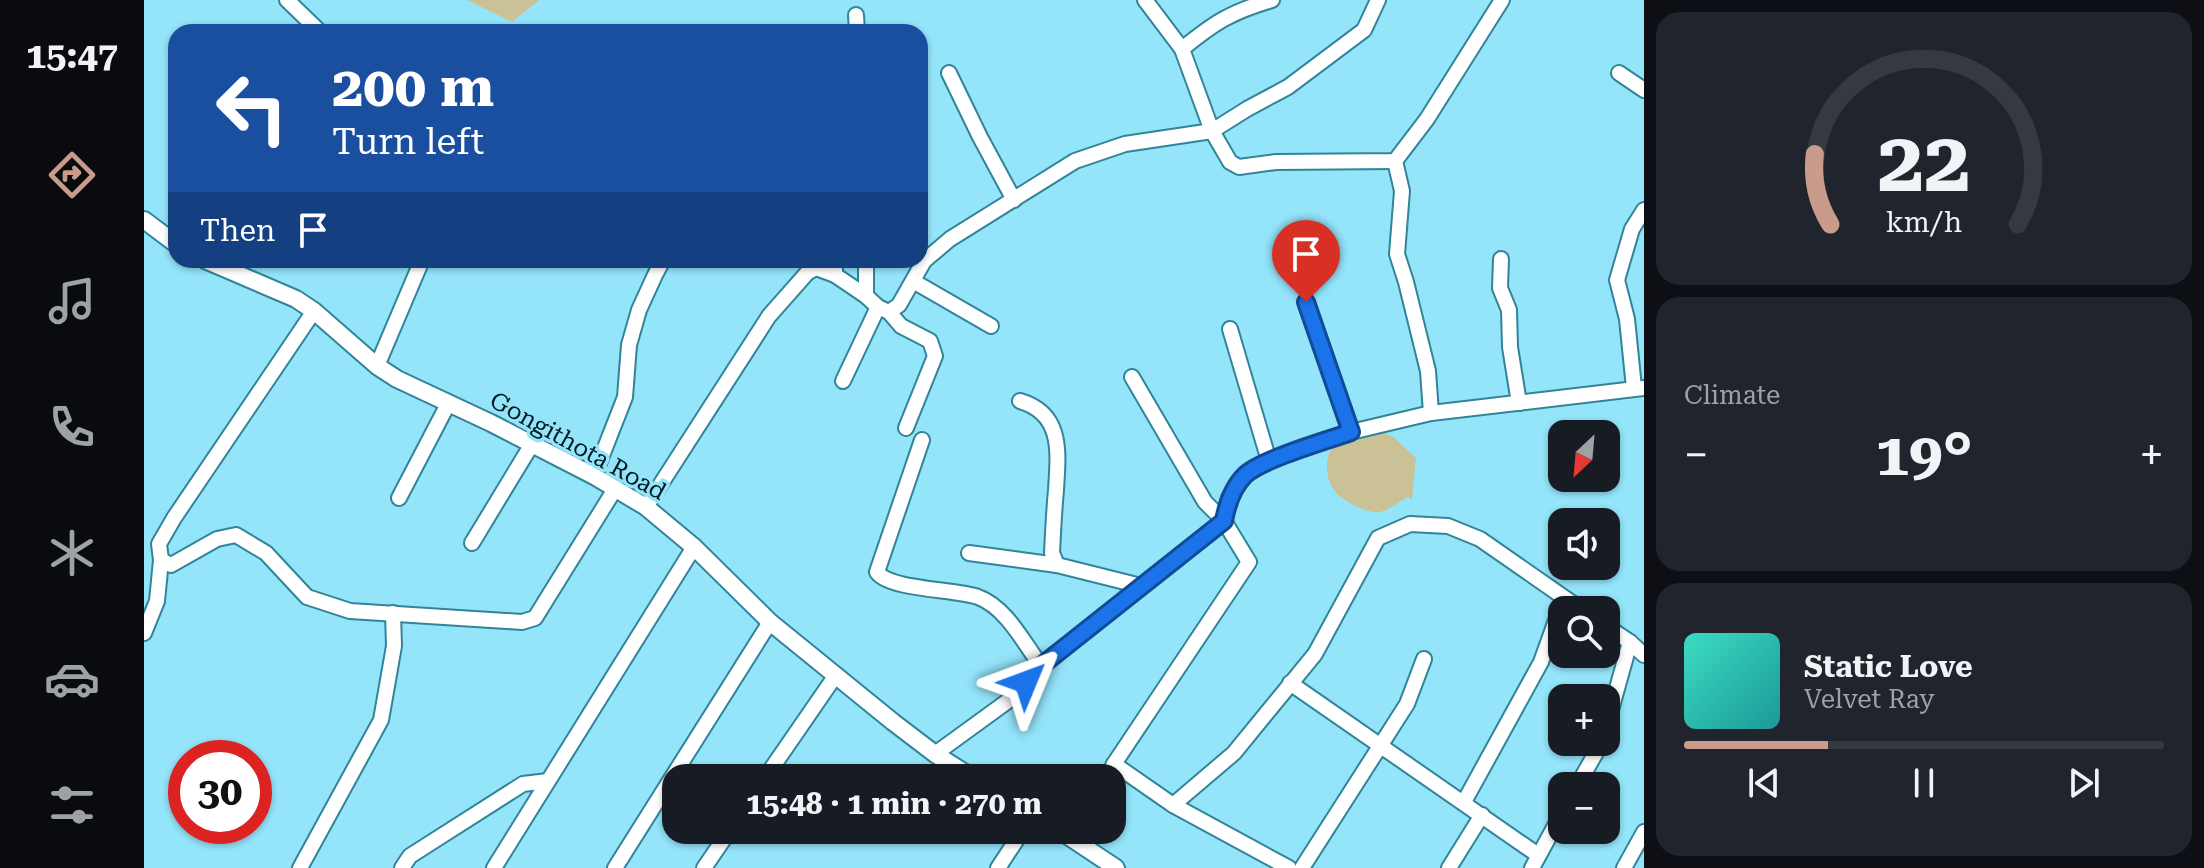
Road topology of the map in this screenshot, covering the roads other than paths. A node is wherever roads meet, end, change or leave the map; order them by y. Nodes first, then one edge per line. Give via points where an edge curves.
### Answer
1 (287, 0) edge
2 (1145, 0) edge
3 (1272, 0) edge
4 (1378, 0) edge
5 (1502, 0) edge
6 (856, 15) dead end
7 (312, 24) edge
8 (857, 24) edge
9 (1182, 49) junction
10 (949, 73) dead end
11 (1619, 73) dead end
12 (1644, 90) edge
13 (1212, 131) junction
14 (1395, 161) junction
15 (1014, 200) junction
16 (1644, 210) edge
17 (144, 220) edge
18 (168, 238) edge
19 (928, 258) edge
20 (1501, 259) dead end
21 (224, 268) edge
22 (419, 268) edge
23 (659, 268) edge
24 (816, 268) edge
25 (836, 268) edge
26 (866, 268) edge
27 (920, 268) edge
28 (913, 281) junction
29 (866, 296) junction
30 (1306, 302) dead end
31 (884, 309) junction
32 (314, 311) junction
33 (991, 326) dead end
34 (1230, 329) dead end
35 (377, 366) junction
36 (1132, 377) dead end
37 (843, 381) dead end
38 (1639, 388) edge
39 (1020, 401) dead end
40 (1519, 403) junction
41 (448, 404) junction
42 (1431, 413) junction
43 (906, 428) dead end
44 (1351, 432) junction
45 (922, 440) dead end
46 (532, 444) junction
47 (1269, 461) junction
48 (594, 476) junction
49 (615, 489) junction
50 (399, 498) dead end
51 (646, 507) junction
52 (1224, 521) junction
53 (472, 543) dead end
54 (694, 547) junction
55 (969, 553) dead end
56 (161, 560) junction
57 (1057, 565) junction
58 (1141, 586) junction
59 (1561, 596) edge
60 (393, 613) junction
61 (770, 622) junction
62 (144, 633) edge
63 (1620, 635) edge
64 (1630, 642) junction
65 (1548, 643) edge
66 (1644, 655) edge
67 (1424, 659) dead end
68 (1041, 666) junction
69 (836, 675) junction
70 (1290, 683) junction
71 (1618, 684) edge
72 (1380, 746) junction
73 (935, 754) junction
74 (775, 764) edge
75 (951, 764) edge
76 (1114, 764) edge
77 (1126, 772) edge
78 (548, 781) junction
79 (1464, 802) junction
80 (1173, 805) junction
81 (1482, 815) junction
82 (1644, 832) edge
83 (1548, 838) edge
84 (720, 844) edge
85 (1014, 844) edge
86 (1088, 844) edge
87 (1535, 862) edge
88 (1109, 866) edge
89 (300, 868) edge
90 (402, 868) edge
91 (494, 868) edge
92 (615, 868) edge
93 (704, 868) edge
94 (998, 868) edge
95 (1289, 868) edge
96 (1302, 868) edge
97 (1449, 868) edge
98 (1624, 868) edge

1 - 7 street
2 - 9 street
3 - 9 street via 1214,23
4 - 13 street via 1364,30 1288,87
5 - 14 street
6 - 8 street
9 - 13 street
10 - 15 street
11 - 12 street
13 - 14 street via 1230,162 1239,167
13 - 15 street via 1125,144 1075,161
14 - 42 street via 1402,191 1397,254 1428,371
15 - 19 street
16 - 38 street via 1632,229 1617,280
17 - 18 street
20 - 40 street via 1500,288 1509,310
21 - 32 street, Gongithota Road
22 - 35 street
23 - 48 street via 639,310 629,345 625,397
24 - 51 street via 769,316
25 - 29 street
26 - 29 street
27 - 28 street
28 - 31 street via 899,305
28 - 33 street
29 - 31 street
30 - 44 street
31 - 37 street
31 - 43 street via 901,326 930,341 935,356
32 - 35 street, Gongithota Road
32 - 56 street via 174,518 159,544
34 - 47 street
35 - 41 street, Gongithota Road
36 - 52 street via 1205,502
38 - 40 street
39 - 57 street via 1035,406 1051,424 1059,447 1052,553
40 - 42 street
41 - 46 street, Gongithota Road
41 - 50 street
42 - 44 street
44 - 47 street
45 - 68 street via 877,572 899,583 979,597 1002,613
46 - 48 street, Gongithota Road
46 - 53 street
47 - 52 street via 1246,474 1229,498
48 - 49 street, Gongithota Road
49 - 51 street, Gongithota Road
49 - 60 street via 535,618 522,622
51 - 54 street, Gongithota Road
52 - 58 street
52 - 76 street via 1249,562
54 - 61 street, Gongithota Road
54 - 78 street
55 - 57 street
56 - 60 street via 171,565 217,539 236,535 266,553 307,597 350,611
56 - 62 street via 157,601
57 - 58 street
58 - 68 street
59 - 70 street via 1480,539 1448,526 1410,524 1378,538 1315,654
60 - 89 street via 394,646 381,720
61 - 69 street, Gongithota Road
61 - 92 street
63 - 64 street
64 - 66 street
64 - 71 street
65 - 79 street
67 - 72 street via 1407,704
68 - 73 street via 1012,698
69 - 73 street, Gongithota Road
69 - 74 street
70 - 72 street
70 - 80 street via 1234,753
72 - 79 street
72 - 96 street
73 - 75 street, Gongithota Road
77 - 80 street
78 - 90 street via 523,784 410,856
78 - 91 street
79 - 81 street
80 - 95 street
81 - 87 street
81 - 97 street
82 - 98 street
83 - 87 street
84 - 93 street
85 - 94 street
86 - 88 street

